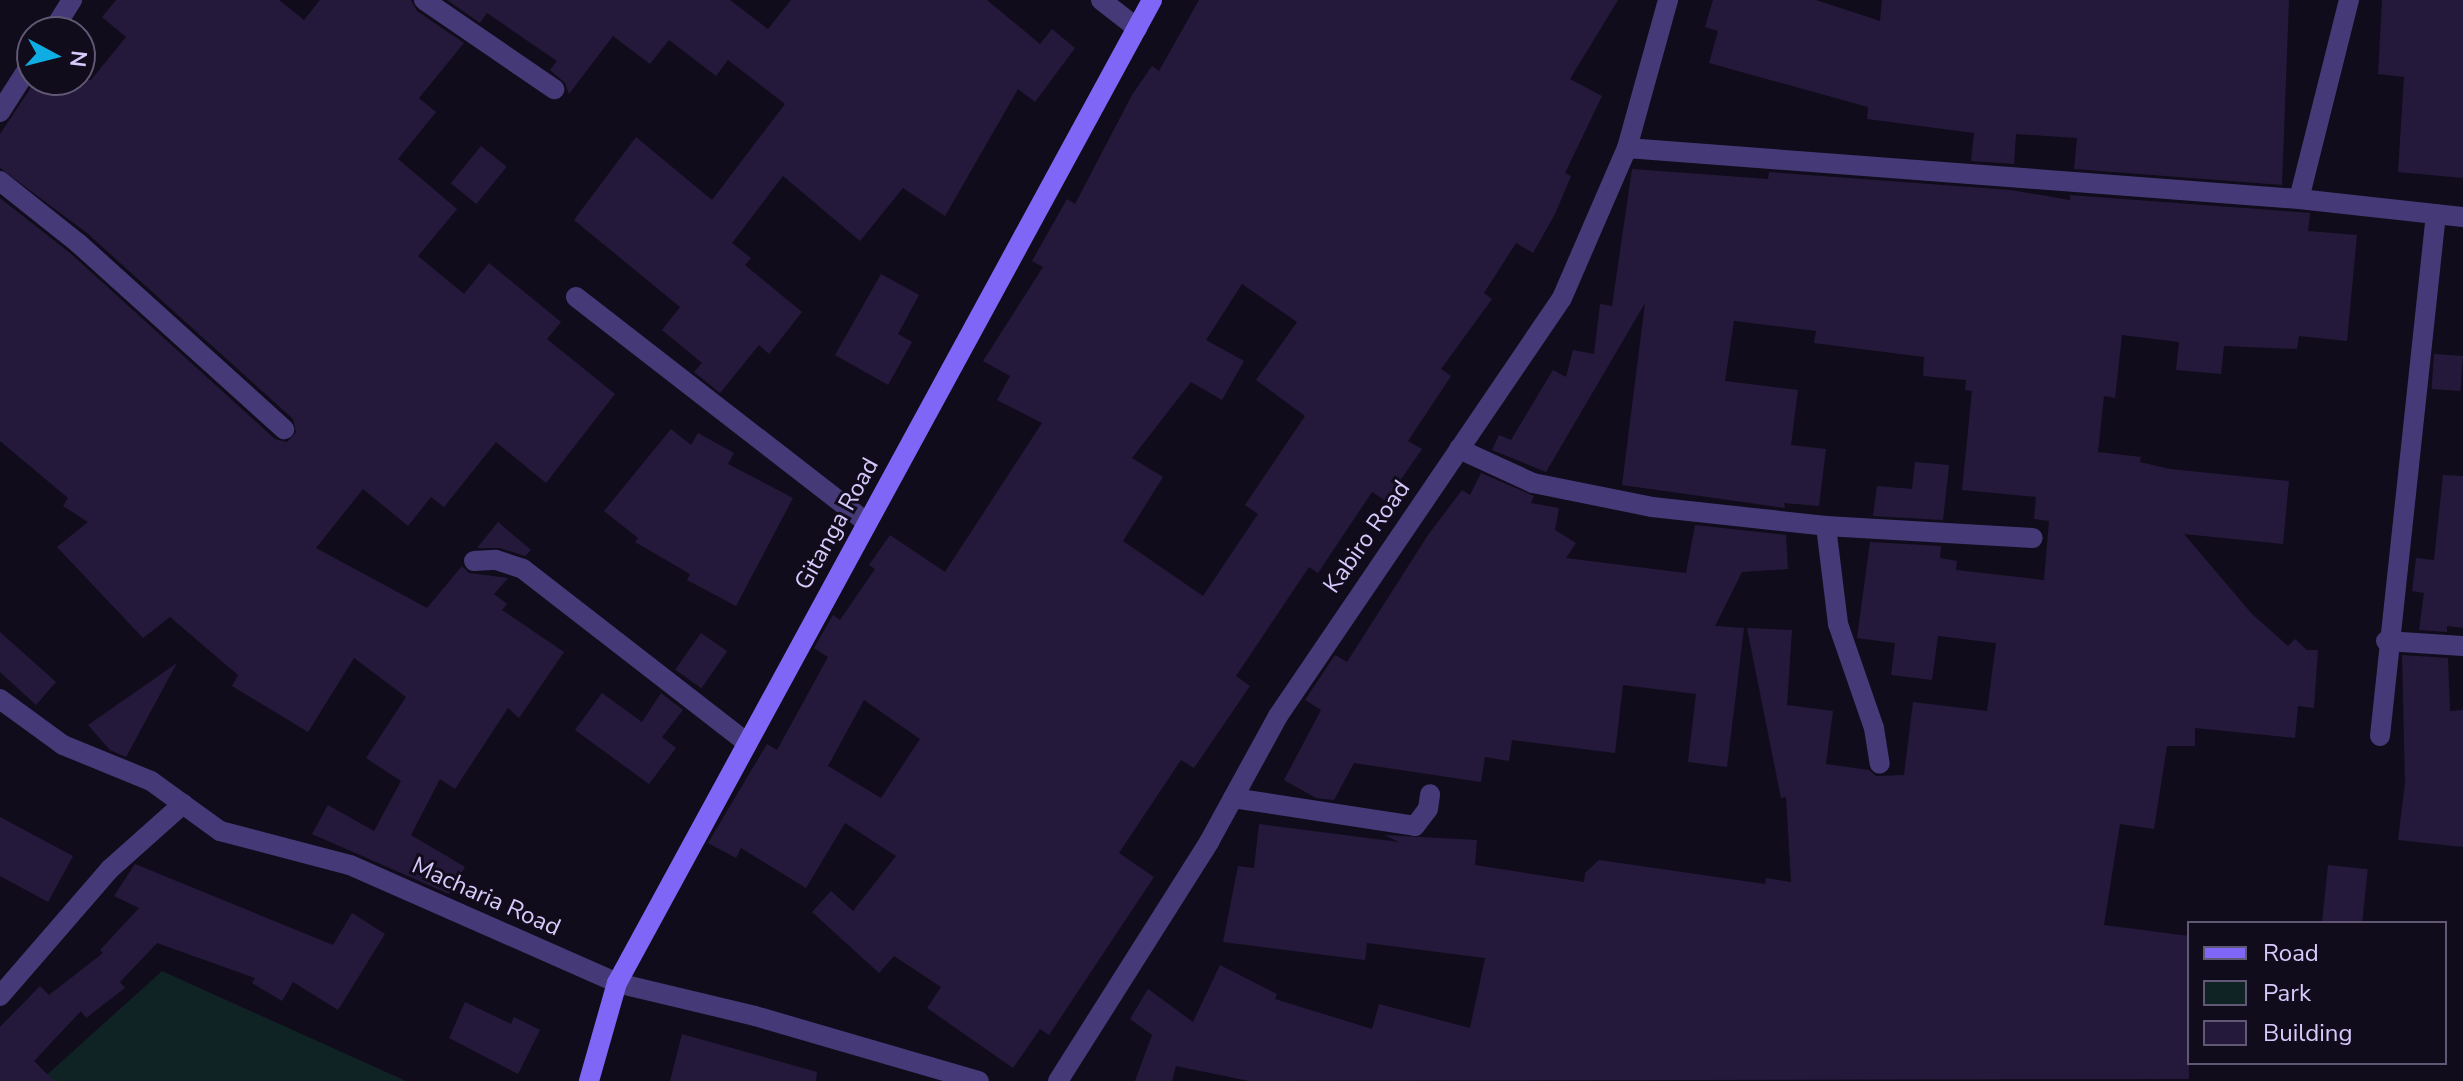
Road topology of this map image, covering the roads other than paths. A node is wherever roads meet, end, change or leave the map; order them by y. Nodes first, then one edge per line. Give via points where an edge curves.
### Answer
1 (424, 0) edge
2 (1101, 0) edge
3 (1152, 0) edge
4 (1668, 0) edge
5 (2349, 0) edge
6 (1137, 28) junction
7 (16, 87) edge
8 (554, 89) dead end
9 (0, 112) edge
10 (1627, 148) junction
11 (0, 181) edge
12 (2299, 199) junction
13 (2436, 214) junction
14 (2463, 217) edge
15 (576, 297) dead end
16 (284, 429) dead end
17 (1459, 449) junction
18 (867, 523) junction
19 (1826, 526) junction
20 (2033, 538) dead end
21 (474, 561) dead end
22 (2386, 641) junction
23 (2463, 646) edge
24 (0, 699) edge
25 (2380, 736) dead end
26 (747, 743) junction
27 (1880, 764) dead end
28 (1430, 794) dead end
29 (1233, 798) junction
30 (183, 804) junction
31 (617, 983) junction
32 (0, 996) edge
33 (589, 1081) edge
34 (979, 1081) edge
35 (1058, 1081) edge

1 - 8 street
2 - 6 street
3 - 6 main road, Gitanga Road
4 - 10 street, Kabiro Road
5 - 12 street
6 - 18 main road, Gitanga Road
7 - 9 street
10 - 12 street
10 - 17 street, Kabiro Road via 1562,298
11 - 16 street via 78,243
12 - 13 street
13 - 14 street
13 - 22 street
15 - 18 street
17 - 19 street via 1533,483 1652,507
17 - 29 street, Kabiro Road via 1278,716
18 - 26 main road, Gitanga Road
19 - 20 street
19 - 27 street via 1838,624 1874,728
21 - 26 street via 496,560 523,569
22 - 23 street
22 - 25 street
24 - 30 street, Macharia Road via 63,745 151,781
26 - 31 main road, Gitanga Road
28 - 29 street via 1428,809 1415,826
29 - 35 street, Kabiro Road
30 - 31 street, Macharia Road via 220,831 350,865
30 - 32 street via 110,869
31 - 33 main road, Gitanga Road
31 - 34 street, Macharia Road via 755,1016

